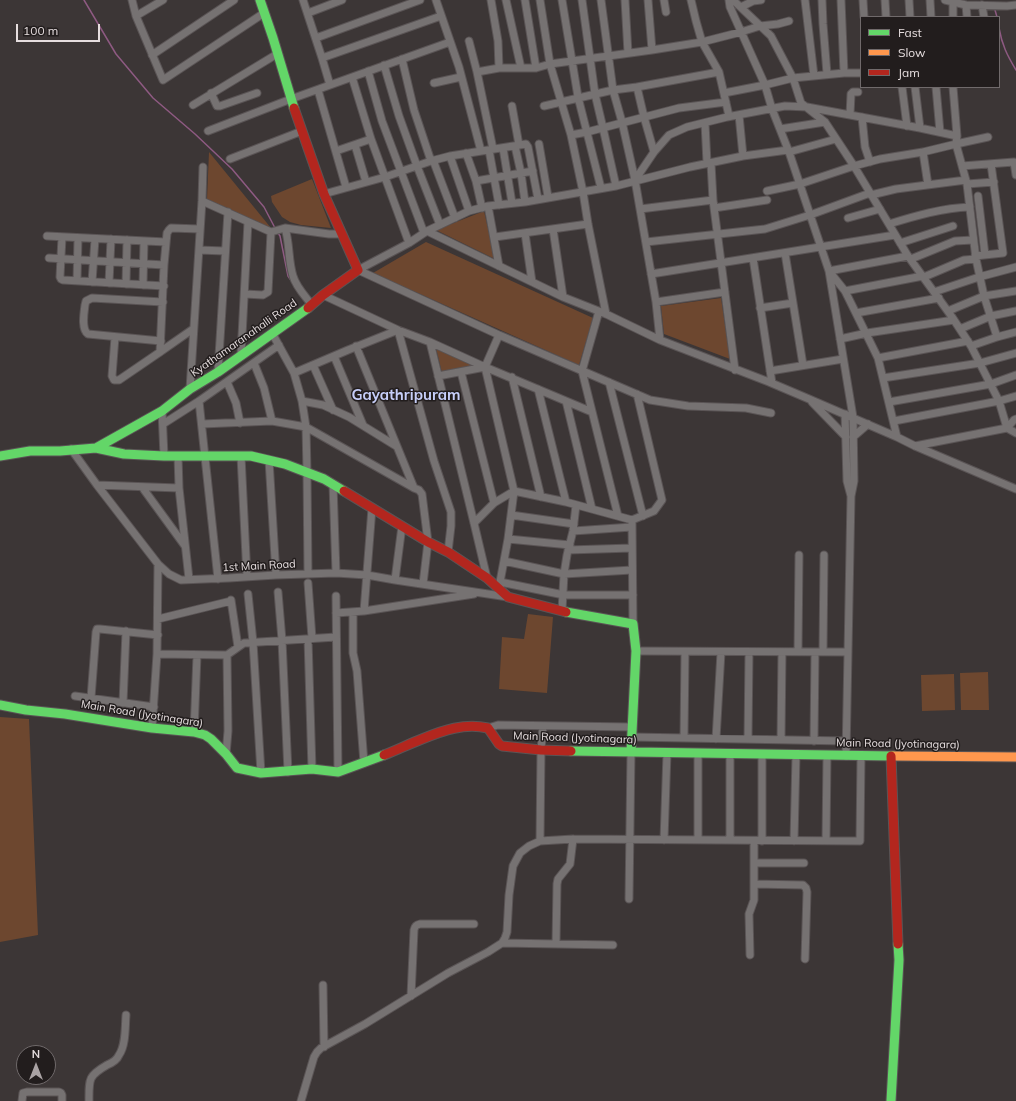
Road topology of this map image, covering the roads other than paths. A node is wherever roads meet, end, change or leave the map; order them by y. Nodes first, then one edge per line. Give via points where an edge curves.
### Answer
1 (132, 0) edge
2 (163, 0) edge
3 (234, 0) edge
4 (260, 0) edge
5 (303, 0) edge
6 (342, 0) edge
7 (420, 0) edge
8 (436, 0) edge
9 (491, 0) edge
10 (506, 0) edge
11 (525, 0) edge
12 (540, 0) edge
13 (562, 0) edge
14 (582, 0) edge
15 (602, 0) edge
16 (625, 0) edge
17 (648, 0) edge
18 (664, 0) edge
19 (691, 0) edge
20 (729, 0) edge
21 (733, 0) edge
22 (761, 0) edge
23 (805, 0) edge
24 (822, 0) edge
25 (841, 0) edge
26 (863, 0) edge
27 (885, 0) edge
28 (909, 0) edge
29 (930, 0) edge
30 (945, 0) edge
31 (960, 3) edge
32 (1000, 3) edge
33 (979, 4) edge
34 (1016, 5) edge
35 (741, 7) junction
36 (666, 12) dead end
37 (264, 13) junction
38 (308, 13) junction
39 (136, 16) junction
40 (441, 16) junction
41 (864, 16) edge
42 (886, 16) edge
43 (910, 16) edge
44 (931, 16) edge
45 (954, 16) edge
46 (966, 16) edge
47 (984, 16) edge
48 (789, 21) dead end
49 (760, 26) junction
50 (742, 32) junction
51 (316, 38) junction
52 (469, 41) dead end
53 (450, 42) junction
54 (702, 42) junction
55 (652, 50) junction
56 (277, 54) junction
57 (628, 54) junction
58 (152, 55) junction
59 (608, 56) junction
60 (322, 58) junction
61 (402, 59) junction
62 (589, 59) junction
63 (572, 61) junction
64 (550, 64) junction
65 (384, 65) junction
66 (499, 68) junction
67 (521, 68) junction
68 (536, 68) junction
69 (368, 71) junction
70 (477, 72) junction
71 (719, 72) junction
72 (844, 73) junction
73 (860, 73) edge
74 (827, 74) junction
75 (814, 76) junction
76 (352, 77) junction
77 (461, 77) junction
78 (793, 78) junction
79 (434, 82) dead end
80 (330, 85) junction
81 (764, 85) junction
82 (637, 87) junction
83 (902, 88) edge
84 (915, 88) edge
85 (936, 88) edge
86 (952, 88) edge
87 (318, 90) junction
88 (613, 90) junction
89 (858, 92) dead end
90 (211, 93) junction
91 (257, 93) dead end
92 (724, 93) junction
93 (595, 94) junction
94 (578, 97) junction
95 (291, 99) junction
96 (561, 101) junction
97 (726, 102) junction
98 (193, 105) dead end
99 (512, 106) dead end
100 (544, 106) dead end
101 (807, 107) junction
102 (772, 109) junction
103 (739, 115) junction
104 (850, 115) junction
105 (729, 116) junction
106 (644, 117) junction
107 (862, 117) junction
108 (622, 122) junction
109 (825, 122) junction
110 (705, 123) junction
111 (907, 126) junction
112 (604, 128) junction
113 (920, 128) junction
114 (780, 129) junction
115 (208, 131) dead end
116 (302, 131) junction
117 (587, 132) junction
118 (940, 132) junction
119 (571, 135) junction
120 (988, 138) dead end
121 (371, 139) junction
122 (836, 139) junction
123 (957, 140) junction
124 (539, 144) dead end
125 (355, 145) junction
126 (517, 146) junction
127 (503, 148) junction
128 (491, 150) junction
129 (336, 151) junction
130 (481, 151) junction
131 (789, 151) junction
132 (654, 152) junction
133 (923, 152) junction
134 (466, 153) junction
135 (450, 156) junction
136 (743, 156) junction
137 (230, 159) dead end
138 (432, 161) junction
139 (870, 162) junction
140 (709, 163) junction
141 (991, 164) junction
142 (417, 166) junction
143 (854, 166) junction
144 (962, 166) junction
145 (203, 167) dead end
146 (400, 171) junction
147 (533, 171) junction
148 (521, 173) junction
149 (507, 175) junction
150 (1016, 175) edge
151 (385, 177) junction
152 (494, 178) junction
153 (635, 180) junction
154 (476, 181) junction
155 (366, 182) junction
156 (967, 182) junction
157 (994, 182) junction
158 (800, 184) junction
159 (928, 185) junction
160 (616, 186) junction
161 (346, 187) junction
162 (601, 188) junction
163 (767, 191) dead end
164 (583, 192) junction
165 (324, 194) junction
166 (871, 194) junction
167 (978, 196) dead end
168 (548, 197) junction
169 (538, 199) junction
170 (767, 200) dead end
171 (202, 201) junction
172 (526, 202) junction
173 (512, 203) junction
174 (714, 204) junction
175 (499, 205) junction
176 (485, 207) junction
177 (970, 207) junction
178 (640, 209) junction
179 (880, 209) junction
180 (470, 211) junction
181 (228, 212) junction
182 (810, 216) junction
183 (455, 218) junction
184 (848, 218) dead end
185 (248, 222) junction
186 (588, 224) junction
187 (889, 224) junction
188 (440, 225) junction
189 (953, 226) dead end
190 (200, 229) junction
191 (553, 229) junction
192 (277, 230) junction
193 (426, 232) junction
194 (525, 233) junction
195 (341, 234) junction
196 (718, 234) junction
197 (895, 235) junction
198 (47, 236) dead end
199 (62, 237) junction
200 (495, 237) junction
201 (78, 238) junction
202 (96, 238) junction
203 (111, 239) junction
204 (127, 240) junction
205 (973, 240) junction
206 (144, 241) junction
207 (166, 242) junction
208 (646, 242) junction
209 (409, 243) junction
210 (900, 243) junction
211 (821, 247) junction
212 (199, 250) junction
213 (226, 251) junction
214 (785, 253) junction
215 (985, 255) junction
216 (975, 257) junction
217 (48, 258) dead end
218 (753, 258) junction
219 (910, 258) junction
220 (61, 259) junction
221 (77, 260) junction
222 (94, 261) junction
223 (110, 262) junction
224 (127, 263) junction
225 (721, 263) junction
226 (144, 264) junction
227 (164, 265) junction
228 (499, 266) junction
229 (1016, 267) edge
230 (358, 270) junction
231 (829, 271) junction
232 (651, 274) junction
233 (923, 277) junction
234 (979, 277) junction
235 (77, 281) junction
236 (92, 282) junction
237 (532, 282) junction
238 (109, 283) junction
239 (126, 284) junction
240 (143, 285) junction
241 (164, 286) junction
242 (845, 291) junction
243 (1016, 291) edge
244 (725, 292) junction
245 (245, 294) junction
246 (323, 295) junction
247 (936, 295) junction
248 (984, 296) junction
249 (563, 297) junction
250 (163, 302) junction
251 (656, 302) junction
252 (793, 303) junction
253 (312, 305) junction
254 (760, 308) junction
255 (599, 311) junction
256 (948, 311) junction
257 (1016, 311) edge
258 (856, 313) junction
259 (606, 314) junction
260 (991, 316) junction
261 (954, 320) junction
262 (193, 329) junction
263 (960, 329) junction
264 (398, 330) junction
265 (1016, 332) edge
266 (272, 333) junction
267 (866, 333) junction
268 (499, 335) junction
269 (115, 337) junction
270 (997, 337) junction
271 (840, 339) junction
272 (660, 340) junction
273 (161, 341) junction
274 (430, 342) junction
275 (970, 344) junction
276 (280, 345) junction
277 (356, 346) junction
278 (160, 352) junction
279 (1016, 353) edge
280 (242, 355) junction
281 (334, 356) junction
282 (878, 358) junction
283 (843, 359) junction
284 (254, 363) junction
285 (980, 363) junction
286 (313, 365) junction
287 (803, 365) junction
288 (485, 367) junction
289 (735, 370) junction
290 (582, 371) junction
291 (770, 371) junction
292 (218, 372) junction
293 (461, 372) junction
294 (294, 373) junction
295 (1016, 375) edge
296 (438, 376) junction
297 (512, 377) junction
298 (883, 378) junction
299 (227, 382) junction
300 (609, 382) junction
301 (772, 383) junction
302 (990, 384) junction
303 (538, 388) junction
304 (190, 389) junction
305 (637, 394) junction
306 (1016, 396) edge
307 (809, 399) junction
308 (199, 401) junction
309 (302, 401) junction
310 (566, 401) junction
311 (1000, 401) junction
312 (889, 402) junction
313 (333, 410) junction
314 (162, 411) junction
315 (592, 412) junction
316 (771, 413) dead end
317 (845, 414) junction
318 (852, 417) junction
319 (1016, 419) edge
320 (272, 421) junction
321 (894, 421) junction
322 (240, 423) junction
323 (163, 424) junction
324 (202, 424) junction
325 (868, 424) junction
326 (363, 425) junction
327 (306, 427) junction
328 (1008, 428) junction
329 (1016, 433) edge
330 (846, 436) junction
331 (897, 437) junction
332 (853, 438) junction
333 (396, 446) junction
334 (915, 446) junction
335 (96, 448) junction
336 (70, 450) junction
337 (0, 451) edge
338 (0, 456) edge
339 (164, 456) junction
340 (178, 456) junction
341 (205, 456) junction
342 (241, 456) junction
343 (269, 460) junction
344 (307, 472) junction
345 (333, 484) junction
346 (97, 485) junction
347 (142, 487) junction
348 (179, 488) junction
349 (414, 488) junction
350 (1016, 489) edge
351 (514, 491) junction
352 (851, 496) junction
353 (541, 497) junction
354 (566, 502) junction
355 (494, 503) junction
356 (576, 505) junction
357 (372, 508) junction
358 (592, 509) junction
359 (511, 515) junction
360 (618, 516) junction
361 (643, 516) junction
362 (474, 523) junction
363 (632, 523) junction
364 (402, 526) junction
365 (574, 527) junction
366 (508, 539) junction
367 (428, 542) junction
368 (185, 547) junction
369 (569, 548) junction
370 (632, 548) junction
371 (448, 552) junction
372 (799, 555) dead end
373 (824, 555) dead end
374 (504, 561) junction
375 (158, 564) junction
376 (632, 570) junction
377 (308, 574) junction
378 (336, 574) junction
379 (564, 574) junction
380 (276, 575) junction
381 (367, 575) junction
382 (247, 577) junction
383 (487, 578) junction
384 (189, 579) junction
385 (218, 579) junction
386 (395, 580) junction
387 (308, 583) dead end
388 (423, 584) junction
389 (500, 586) junction
390 (278, 592) dead end
391 (482, 593) junction
392 (248, 594) dead end
393 (564, 595) junction
394 (633, 595) junction
395 (336, 596) dead end
396 (508, 597) junction
397 (364, 611) junction
398 (562, 611) junction
399 (354, 612) junction
400 (336, 613) junction
401 (158, 619) junction
402 (633, 624) junction
403 (126, 631) junction
404 (158, 635) junction
405 (336, 637) junction
406 (310, 638) junction
407 (282, 640) junction
408 (253, 642) junction
409 (238, 647) junction
410 (636, 652) junction
411 (685, 652) junction
412 (721, 652) junction
413 (749, 652) junction
414 (782, 652) junction
415 (798, 652) junction
416 (815, 652) junction
417 (823, 652) junction
418 (848, 652) junction
419 (157, 654) junction
420 (197, 655) junction
421 (227, 655) junction
422 (75, 696) dead end
423 (91, 698) junction
424 (123, 703) junction
425 (0, 705) edge
426 (154, 707) junction
427 (543, 726) junction
428 (632, 727) junction
429 (152, 728) junction
430 (488, 728) junction
431 (194, 732) junction
432 (632, 737) junction
433 (684, 738) junction
434 (716, 739) junction
435 (748, 739) junction
436 (781, 740) junction
437 (814, 741) junction
438 (846, 742) junction
439 (541, 750) junction
440 (631, 752) junction
441 (666, 753) junction
442 (226, 754) junction
443 (698, 754) junction
444 (730, 754) junction
445 (762, 754) junction
446 (796, 755) junction
447 (827, 755) junction
448 (846, 756) junction
449 (861, 756) junction
450 (891, 756) junction
451 (1016, 757) edge
452 (364, 763) junction
453 (312, 770) junction
454 (288, 772) junction
455 (338, 772) junction
456 (261, 773) junction
457 (573, 839) junction
458 (630, 840) junction
459 (664, 840) junction
460 (698, 840) junction
461 (730, 840) junction
462 (754, 840) junction
463 (540, 841) junction
464 (762, 841) junction
465 (794, 841) junction
466 (826, 841) junction
467 (754, 863) junction
468 (804, 863) dead end
469 (754, 884) junction
470 (629, 899) dead end
471 (474, 924) dead end
472 (502, 942) junction
473 (556, 944) junction
474 (613, 945) dead end
475 (750, 955) dead end
476 (805, 959) dead end
477 (323, 985) dead end
478 (410, 996) junction
479 (126, 1015) dead end
480 (324, 1046) junction
481 (22, 1101) edge
482 (62, 1101) edge
483 (89, 1101) edge
484 (301, 1101) edge
485 (892, 1101) edge

1 - 39 street
2 - 39 street
3 - 58 street
4 - 37 street
5 - 38 street
6 - 38 street
7 - 51 street
8 - 40 street
9 - 66 street via 498,41
10 - 67 street
11 - 68 street
12 - 64 street
13 - 63 street
14 - 62 street
15 - 59 street
16 - 57 street
17 - 55 street
18 - 36 street
19 - 54 street
20 - 50 street
21 - 35 street
22 - 35 street
23 - 75 street
24 - 74 street
25 - 72 street
26 - 41 street
27 - 42 street
28 - 43 street
29 - 44 street
30 - 31 street
31 - 33 street
31 - 45 street
31 - 46 street
32 - 33 street
32 - 34 street
33 - 47 street
35 - 49 street
37 - 56 street
37 - 58 street via 163,80
38 - 51 street
39 - 58 street
40 - 53 street
40 - 60 street
48 - 49 street
49 - 50 street
49 - 78 street via 771,36
50 - 54 street
50 - 81 street
51 - 60 street
52 - 70 street
53 - 61 street
53 - 77 street
54 - 55 street
54 - 71 street
55 - 57 street
56 - 90 street
56 - 95 street
57 - 59 street
59 - 62 street
59 - 88 street
60 - 80 street
61 - 65 street
61 - 138 street via 414,110
62 - 63 street
62 - 93 street
63 - 64 street
63 - 94 street
64 - 68 street
64 - 96 street
65 - 69 street
65 - 142 street
66 - 67 street
66 - 70 street
67 - 68 street
69 - 76 street
69 - 146 street
70 - 128 street
71 - 82 street
71 - 92 street
72 - 73 street
72 - 74 street
74 - 75 street
75 - 78 street
76 - 80 street
76 - 121 street
77 - 79 street
77 - 130 street
78 - 81 street
78 - 101 street via 801,103
80 - 87 street
81 - 92 street
81 - 102 street
82 - 88 street
82 - 106 street
83 - 111 street
84 - 113 street
85 - 118 street
86 - 123 street
87 - 95 street
87 - 129 street
88 - 93 street
88 - 108 street
89 - 104 street via 851,94
90 - 91 street via 217,106
90 - 98 street
92 - 97 street
93 - 94 street
93 - 112 street
94 - 96 street
94 - 117 street
95 - 115 street
95 - 116 street
96 - 100 street
96 - 119 street
97 - 105 street
97 - 106 street via 679,108
99 - 126 street
101 - 102 street via 785,106
101 - 104 street
101 - 109 street
102 - 103 street
102 - 114 street
103 - 105 street
103 - 136 street
104 - 107 street
105 - 110 street
106 - 108 street
106 - 132 street
107 - 111 street
107 - 139 street
108 - 112 street
108 - 153 street
109 - 114 street
109 - 122 street
110 - 132 street via 669,135
110 - 140 street
111 - 113 street
112 - 117 street
112 - 160 street
113 - 118 street
114 - 131 street
116 - 137 street
116 - 165 street
117 - 119 street
117 - 162 street
118 - 123 street
119 - 164 street
120 - 123 street
121 - 125 street
121 - 151 street
122 - 131 street, Kyathamaranahalli Road
122 - 143 street
123 - 133 street
123 - 144 street
124 - 168 street
125 - 129 street
125 - 155 street
126 - 127 street
126 - 147 street via 528,145
126 - 148 street
127 - 128 street
127 - 149 street
128 - 130 street
128 - 152 street
129 - 161 street
130 - 134 street
131 - 136 street, Kyathamaranahalli Road
131 - 158 street
132 - 153 street
133 - 139 street
133 - 159 street
134 - 135 street
134 - 154 street
135 - 138 street
135 - 180 street
136 - 140 street, Kyathamaranahalli Road
138 - 142 street
138 - 183 street
139 - 143 street
140 - 153 street, Kyathamaranahalli Road
140 - 174 street
141 - 144 street
141 - 150 street via 1014,162
141 - 157 street
142 - 146 street
142 - 188 street
143 - 158 street
143 - 166 street
144 - 156 street
145 - 171 street
146 - 151 street
146 - 193 street
147 - 148 street
147 - 169 street
148 - 149 street
148 - 172 street
149 - 152 street
149 - 173 street
151 - 155 street
151 - 209 street
152 - 154 street
152 - 175 street
153 - 160 street, Kyathamaranahalli Road
153 - 178 street
154 - 176 street
155 - 161 street
156 - 157 street
156 - 159 street
156 - 177 street
157 - 215 street via 1003,253
158 - 163 street
158 - 182 street
159 - 166 street
160 - 162 street, Kyathamaranahalli Road
161 - 165 street
162 - 164 street, Kyathamaranahalli Road
164 - 168 street, Kyathamaranahalli Road
164 - 186 street
165 - 195 street
166 - 179 street
166 - 182 street
167 - 215 street
168 - 169 street, Kyathamaranahalli Road
169 - 172 street, Kyathamaranahalli Road
170 - 174 street
171 - 181 street
171 - 190 street
172 - 173 street, Kyathamaranahalli Road
173 - 175 street, Kyathamaranahalli Road
174 - 178 street
174 - 196 street
175 - 176 street, Kyathamaranahalli Road
176 - 180 street, Kyathamaranahalli Road
176 - 200 street
177 - 187 street via 946,209
177 - 205 street
178 - 208 street
179 - 184 street
179 - 187 street
180 - 183 street, Kyathamaranahalli Road
181 - 185 street
181 - 213 street
182 - 196 street via 765,229
182 - 211 street
183 - 188 street, Kyathamaranahalli Road
185 - 192 street
185 - 245 street
186 - 191 street
186 - 259 street
187 - 197 street
188 - 193 street, Kyathamaranahalli Road
189 - 210 street
190 - 207 street via 171,228 168,230
190 - 212 street
191 - 194 street
191 - 249 street
192 - 195 street
192 - 245 street via 268,292 263,295
192 - 253 street via 287,236 293,277
193 - 209 street, Kyathamaranahalli Road
193 - 228 street
194 - 200 street
194 - 237 street
195 - 230 street
196 - 208 street
196 - 225 street
197 - 210 street
197 - 211 street
198 - 199 street
199 - 201 street
199 - 220 street
200 - 228 street
201 - 202 street
201 - 221 street
202 - 203 street
202 - 222 street
203 - 204 street
203 - 223 street
204 - 206 street
204 - 224 street
205 - 216 street
205 - 219 street via 955,241
206 - 207 street
206 - 226 street
207 - 227 street
208 - 232 street
209 - 230 street, Kyathamaranahalli Road
210 - 219 street
211 - 214 street
211 - 231 street
212 - 213 street
212 - 262 street
213 - 292 street
214 - 218 street
214 - 252 street
215 - 216 street
216 - 233 street
216 - 234 street
217 - 220 street
218 - 225 street
218 - 254 street
219 - 231 street
219 - 233 street
220 - 221 street
220 - 235 street via 61,279
221 - 222 street
221 - 235 street
222 - 223 street
222 - 236 street
223 - 224 street
223 - 238 street
224 - 226 street
224 - 239 street
225 - 232 street
225 - 244 street
226 - 227 street
226 - 240 street
227 - 241 street
228 - 237 street
229 - 234 street
230 - 246 street, Kyathamaranahalli Road
230 - 268 street
231 - 242 street
231 - 271 street
232 - 251 street
233 - 242 street
233 - 247 street
234 - 247 street
234 - 248 street
235 - 236 street
236 - 238 street
237 - 249 street
238 - 239 street
239 - 240 street
240 - 241 street
241 - 250 street
242 - 258 street
243 - 248 street
244 - 251 street
244 - 289 street
245 - 280 street
246 - 253 street, Kyathamaranahalli Road
246 - 264 street
247 - 256 street
247 - 258 street
248 - 256 street
248 - 260 street
249 - 255 street
250 - 269 street via 88,299 85,305 86,333
250 - 273 street
251 - 272 street
252 - 254 street
252 - 287 street
253 - 266 street, Kyathamaranahalli Road
254 - 291 street
255 - 259 street
255 - 290 street
256 - 261 street
257 - 260 street
258 - 267 street
259 - 272 street
260 - 263 street
260 - 270 street
261 - 263 street
261 - 267 street
262 - 278 street
262 - 304 street
263 - 275 street
264 - 274 street
264 - 277 street
264 - 371 street via 450,512
265 - 270 street
266 - 276 street
266 - 280 street, Kyathamaranahalli Road
267 - 271 street
267 - 282 street
268 - 288 street
268 - 290 street
269 - 273 street
269 - 278 street via 112,376 114,380 119,380
270 - 275 street
271 - 283 street
272 - 289 street
273 - 278 street
274 - 288 street
274 - 296 street
275 - 282 street
275 - 285 street
276 - 284 street
276 - 294 street
277 - 281 street
277 - 333 street
279 - 285 street
280 - 292 street, Kyathamaranahalli Road
281 - 286 street
281 - 326 street
282 - 298 street
283 - 287 street
283 - 318 street
284 - 299 street
284 - 320 street via 264,388
285 - 298 street
285 - 302 street
286 - 294 street
286 - 313 street
287 - 291 street
288 - 293 street
288 - 297 street
288 - 351 street
289 - 301 street
290 - 300 street
290 - 315 street
291 - 301 street
292 - 304 street, Kyathamaranahalli Road
293 - 296 street
293 - 355 street
294 - 309 street
295 - 302 street
296 - 362 street
297 - 303 street
297 - 353 street
298 - 312 street
299 - 308 street
299 - 322 street via 236,403
300 - 305 street
300 - 361 street
301 - 307 street
302 - 311 street
302 - 312 street
303 - 310 street
303 - 354 street
304 - 314 street, Kyathamaranahalli Road
305 - 316 street via 650,400 688,406 746,408
305 - 361 street via 662,500 654,511
306 - 311 street
307 - 317 street
307 - 330 street
308 - 323 street
308 - 324 street
309 - 313 street via 323,405
309 - 327 street
310 - 315 street
310 - 358 street
311 - 321 street
311 - 328 street
312 - 321 street
313 - 326 street
314 - 323 street
314 - 335 street, Kyathamaranahalli Road
315 - 360 street
317 - 318 street
317 - 330 street
318 - 325 street
318 - 332 street
319 - 328 street
320 - 322 street
320 - 327 street
321 - 331 street
322 - 324 street
323 - 339 street
324 - 341 street
325 - 331 street
325 - 332 street
326 - 333 street
327 - 344 street
327 - 349 street
328 - 329 street
328 - 334 street
330 - 352 street via 847,481
331 - 334 street
332 - 352 street via 854,481
333 - 349 street
334 - 350 street
335 - 336 street, Kyathamaranahalli Road
335 - 339 street via 124,454
336 - 337 street, Kyathamaranahalli Road via 28,446
336 - 338 street, Kyathamaranahalli Road via 30,451
336 - 346 street, 1st Main Road
339 - 340 street
340 - 341 street
340 - 348 street
341 - 342 street
341 - 385 street
342 - 343 street
342 - 382 street
343 - 344 street
343 - 380 street
344 - 345 street
344 - 377 street
345 - 357 street
345 - 378 street
346 - 347 street
346 - 375 street, 1st Main Road
347 - 348 street
347 - 368 street
348 - 368 street
349 - 367 street via 422,494
351 - 353 street
351 - 355 street
351 - 359 street
352 - 418 street
353 - 354 street
354 - 356 street
355 - 362 street
356 - 358 street
356 - 365 street
357 - 364 street
357 - 381 street
358 - 360 street
359 - 365 street
359 - 366 street
360 - 363 street
361 - 363 street
362 - 383 street
363 - 365 street
363 - 370 street
364 - 367 street
364 - 386 street
365 - 369 street
366 - 369 street
366 - 374 street
367 - 371 street
367 - 388 street
368 - 384 street
369 - 370 street
369 - 379 street
370 - 376 street
371 - 383 street
372 - 415 street
373 - 417 street
374 - 379 street
374 - 389 street
375 - 384 street, 1st Main Road via 181,580
375 - 401 street
376 - 379 street
376 - 394 street
377 - 378 street, 1st Main Road
377 - 380 street, 1st Main Road
378 - 381 street, 1st Main Road
379 - 393 street
380 - 382 street, 1st Main Road
381 - 386 street, 1st Main Road
381 - 397 street
382 - 385 street, 1st Main Road
383 - 389 street
384 - 385 street, 1st Main Road
386 - 388 street, 1st Main Road
387 - 406 street
388 - 391 street, 1st Main Road
389 - 393 street
389 - 396 street
390 - 407 street
391 - 396 street, 1st Main Road
391 - 397 street
392 - 408 street
393 - 394 street
393 - 398 street
394 - 402 street
395 - 400 street
396 - 398 street
397 - 399 street
398 - 402 street
399 - 400 street
399 - 452 street via 353,653 357,671
400 - 405 street
401 - 404 street
401 - 409 street via 231,600
402 - 410 street
403 - 404 street
403 - 423 street via 98,629 96,632
403 - 424 street
404 - 419 street
405 - 406 street
405 - 455 street
406 - 407 street
406 - 453 street
407 - 408 street
407 - 454 street
408 - 409 street
408 - 456 street
409 - 421 street
410 - 411 street
410 - 428 street
411 - 412 street
411 - 433 street
412 - 413 street
412 - 434 street
413 - 414 street
413 - 435 street
414 - 415 street
414 - 436 street
415 - 416 street
416 - 417 street
416 - 437 street
417 - 418 street
418 - 438 street
419 - 420 street
419 - 426 street
420 - 421 street
420 - 431 street
421 - 442 street
422 - 423 street
423 - 424 street
424 - 426 street
425 - 429 street, Main Road (Jyotinagara)
426 - 429 street
427 - 428 street
427 - 430 street via 498,725
427 - 439 street
428 - 432 street
429 - 431 street, Main Road (Jyotinagara)
430 - 439 street, Main Road (Jyotinagara) via 502,746
430 - 452 street, Main Road (Jyotinagara) via 455,727
431 - 442 street, Main Road (Jyotinagara) via 208,736
432 - 433 street
432 - 440 street
433 - 434 street
434 - 435 street
435 - 436 street
436 - 437 street
437 - 438 street
438 - 448 street
439 - 440 street, Main Road (Jyotinagara)
439 - 463 street
440 - 441 street, Main Road (Jyotinagara)
440 - 458 street
441 - 443 street, Main Road (Jyotinagara)
441 - 459 street
442 - 456 street, Main Road (Jyotinagara) via 237,768
443 - 444 street, Main Road (Jyotinagara)
443 - 460 street
444 - 445 street, Main Road (Jyotinagara)
444 - 461 street
445 - 446 street, Main Road (Jyotinagara)
445 - 464 street
446 - 447 street, Main Road (Jyotinagara)
446 - 465 street
447 - 448 street, Main Road (Jyotinagara)
447 - 466 street
448 - 449 street, Main Road (Jyotinagara)
449 - 450 street, Main Road (Jyotinagara)
449 - 466 street via 860,841
450 - 451 street, Main Road (Jyotinagara)
450 - 485 street via 899,960
452 - 455 street, Main Road (Jyotinagara)
453 - 454 street, Main Road (Jyotinagara)
453 - 455 street, Main Road (Jyotinagara)
454 - 456 street, Main Road (Jyotinagara)
457 - 458 street
457 - 463 street
457 - 473 street via 570,864 557,884
458 - 459 street
458 - 470 street
459 - 460 street
460 - 461 street
461 - 462 street
462 - 464 street
462 - 467 street
463 - 472 street via 520,853 513,866 507,932
464 - 465 street
465 - 466 street
467 - 468 street
467 - 469 street
469 - 475 street via 754,900 749,914
469 - 476 street via 803,885 806,888
471 - 478 street via 416,925
472 - 473 street
472 - 478 street
473 - 474 street
477 - 480 street
478 - 480 street
479 - 483 street via 122,1051 119,1057 90,1079
480 - 484 street via 314,1057
481 - 482 street via 23,1093 28,1092 59,1092

